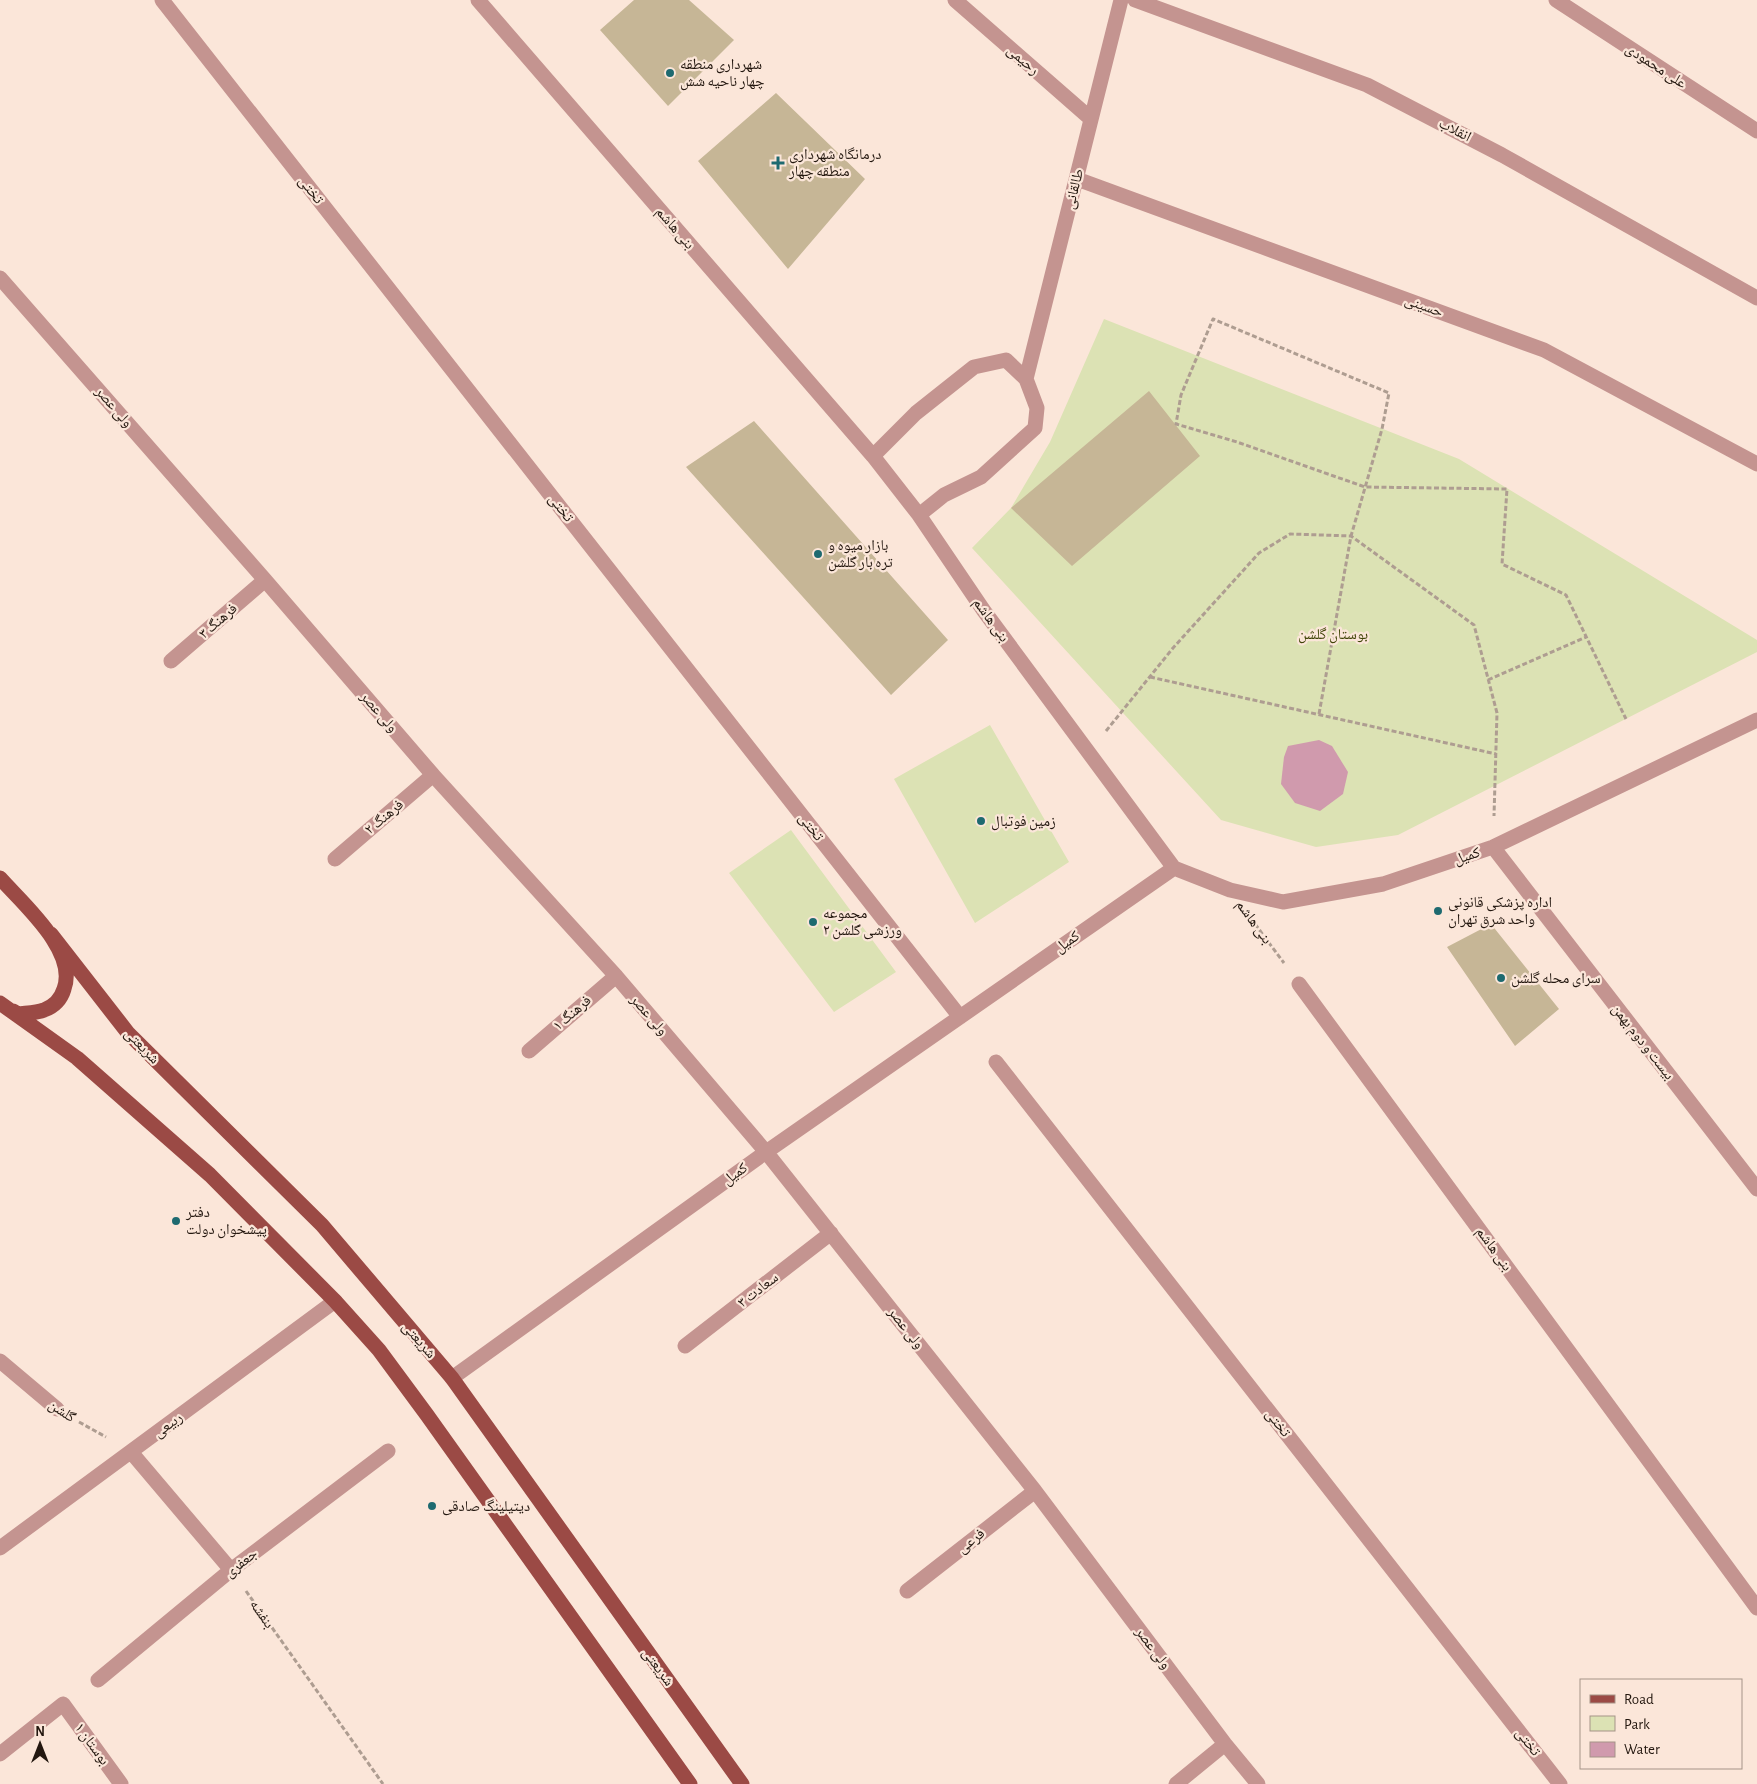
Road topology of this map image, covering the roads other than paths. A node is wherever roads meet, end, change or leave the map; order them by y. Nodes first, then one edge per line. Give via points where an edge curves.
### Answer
1 (162, 0) edge
2 (478, 0) edge
3 (955, 0) edge
4 (1121, 0) edge
5 (1135, 0) edge
6 (1556, 0) edge
7 (1091, 119) junction
8 (1757, 131) edge
9 (1076, 179) junction
10 (0, 278) edge
11 (1757, 298) edge
12 (1026, 379) junction
13 (873, 456) junction
14 (1757, 464) edge
15 (918, 515) junction
16 (265, 580) junction
17 (171, 661) dead end
18 (1757, 720) edge
19 (434, 776) junction
20 (1493, 847) junction
21 (335, 859) dead end
22 (1174, 868) junction
23 (0, 878) edge
24 (51, 934) junction
25 (616, 976) junction
26 (1300, 984) road end
27 (0, 1003) edge
28 (960, 1017) junction
29 (529, 1051) dead end
30 (996, 1062) dead end
31 (766, 1152) junction
32 (1757, 1189) edge
33 (831, 1233) junction
34 (335, 1301) junction
35 (684, 1346) dead end
36 (0, 1361) edge
37 (452, 1378) junction
38 (56, 1409) road end
39 (388, 1451) dead end
40 (130, 1452) junction
41 (1035, 1491) junction
42 (0, 1548) edge
43 (231, 1570) junction
44 (908, 1591) dead end
45 (1757, 1608) edge
46 (98, 1680) dead end
47 (1226, 1744) junction
48 (0, 1754) edge
49 (121, 1784) edge
50 (690, 1784) edge
51 (742, 1784) edge
52 (1176, 1784) edge
53 (1258, 1784) edge
54 (1560, 1784) edge

1 - 28 street, تختی
2 - 13 street, بنی هاشم
3 - 7 street, رحیمی
4 - 7 street, طالقانی
5 - 11 street, انقلاب via 1367,85 1502,154
6 - 8 street, علی محمودی
7 - 9 street, طالقانی
9 - 12 street, طالقانی
9 - 14 street, حسینی via 1544,350
10 - 16 street, ولی عصر
12 - 13 street via 1006,360 974,367 916,413
12 - 15 street via 1037,408 1035,428 981,477 944,495
13 - 15 street, بنی هاشم
15 - 22 street, بنی هاشم via 984,611
16 - 17 street, فرهنگ ۳
16 - 19 street, ولی عصر
18 - 20 street, کمیل
19 - 21 street, فرهنگ ۲
19 - 25 street, ولی عصر
20 - 22 street, کمیل via 1384,884 1283,902 1230,890
20 - 32 street, بیست و دوم بهمن
22 - 28 street, کمیل
23 - 24 main road
24 - 27 main road via 65,961 67,982 61,1000 44,1011 18,1014
24 - 37 main road, شریعتی via 128,1034 322,1225
25 - 29 street, فرهنگ ۱
25 - 31 street, ولی عصر
26 - 45 street, بنی هاشم
27 - 34 main road via 77,1058 210,1175
28 - 31 street, کمیل
30 - 54 street, تختی
31 - 33 street, ولی عصر
31 - 37 street, کمیل
33 - 35 street, سعادت ۳
33 - 41 street, ولی عصر
34 - 40 street, ربیعی
34 - 50 main road via 379,1350 427,1415
36 - 38 street, گلشن
37 - 51 main road, شریعتی
39 - 43 street, جعفری
40 - 42 street, ربیعی
40 - 43 street
41 - 44 street, فرعی
41 - 47 street, ولی عصر
43 - 46 street, جعفری
47 - 52 street
47 - 53 street, ولی عصر
48 - 49 street, بوستان ۱ via 63,1704

